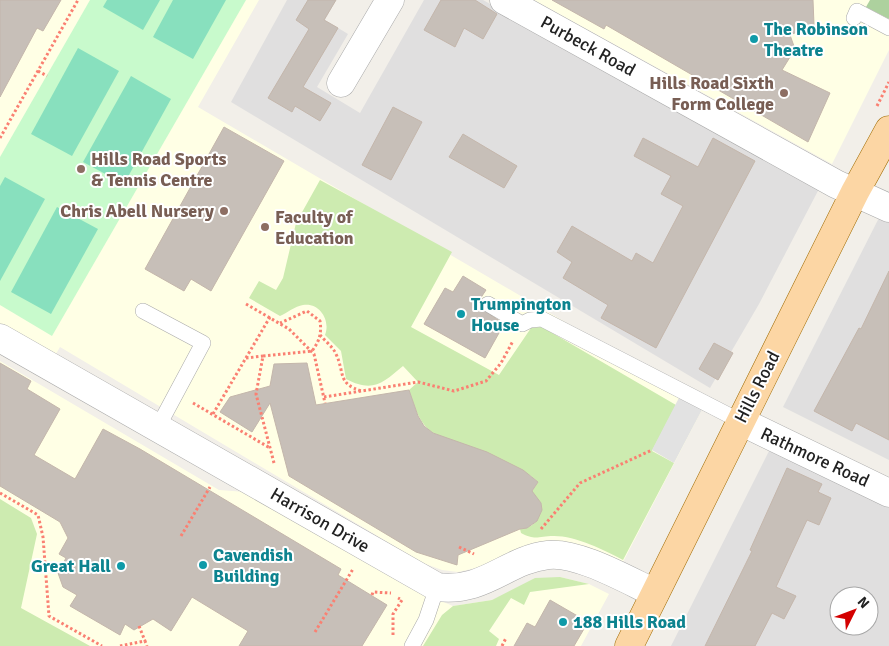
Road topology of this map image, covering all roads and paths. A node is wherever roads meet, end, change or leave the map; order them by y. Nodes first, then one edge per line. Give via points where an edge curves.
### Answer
1 (78, 0) edge
2 (390, 0) edge
3 (504, 0) edge
4 (854, 18) dead end
5 (889, 28) edge
6 (38, 71) junction
7 (47, 76) dead end
8 (341, 83) dead end
9 (889, 130) edge
10 (0, 138) edge
11 (855, 192) junction
12 (889, 208) edge
13 (246, 304) dead end
14 (488, 304) dead end
15 (143, 311) dead end
16 (270, 317) junction
17 (280, 323) junction
18 (522, 324) junction
19 (320, 335) junction
20 (0, 338) edge
21 (312, 352) junction
22 (263, 356) junction
23 (246, 358) junction
24 (364, 391) junction
25 (175, 394) junction
26 (324, 397) junction
27 (325, 403) dead end
28 (213, 414) junction
29 (740, 421) junction
30 (158, 427) junction
31 (271, 448) junction
32 (652, 450) dead end
33 (224, 465) junction
34 (0, 492) edge
35 (889, 493) edge
36 (284, 500) junction
37 (181, 536) dead end
38 (535, 537) dead end
39 (360, 573) dead end
40 (437, 587) junction
41 (384, 588) dead end
42 (391, 593) junction
43 (655, 593) junction
44 (372, 596) dead end
45 (140, 626) dead end
46 (315, 632) dead end
47 (392, 638) dead end
48 (506, 638) dead end
49 (145, 641) junction
50 (102, 646) edge
51 (120, 646) edge
52 (147, 646) edge
53 (412, 646) edge
54 (502, 646) edge
55 (629, 646) edge

1 - 6 path
2 - 8 street
3 - 11 street, Purbeck Road
4 - 5 lane via 858,10
6 - 7 path
6 - 10 path
9 - 11 main road, Hills Road
11 - 12 street, Purbeck Road
11 - 29 main road, Hills Road
13 - 16 path
14 - 18 lane
15 - 25 lane via 203,343
16 - 17 path
16 - 23 path
17 - 19 path via 307,311 320,321
17 - 21 path
18 - 24 path via 501,363 486,381 454,391 418,382
18 - 29 lane via 542,319
19 - 21 path
19 - 24 path via 336,353 344,381 351,388
20 - 30 street, Harrison Drive
21 - 22 path
21 - 26 path
22 - 23 path
22 - 31 path via 256,394
23 - 28 path
24 - 26 path
25 - 28 path
25 - 30 lane
26 - 27 path
28 - 31 path
29 - 35 street, Rathmore Road
29 - 43 main road, Hills Road
30 - 33 street, Harrison Drive
31 - 36 path
32 - 38 path via 580,483
33 - 36 street, Harrison Drive
33 - 37 path
34 - 50 path via 38,515 43,537 49,616
36 - 40 street, Harrison Drive
39 - 46 path via 353,568
40 - 43 street, Harrison Drive via 455,590 477,584 529,559 550,554 599,566
40 - 53 lane via 426,620
41 - 42 path
42 - 44 path via 374,592
42 - 47 path via 402,600 394,614
43 - 55 main road, Hills Road
45 - 49 path
48 - 54 path
49 - 51 path
49 - 52 path

